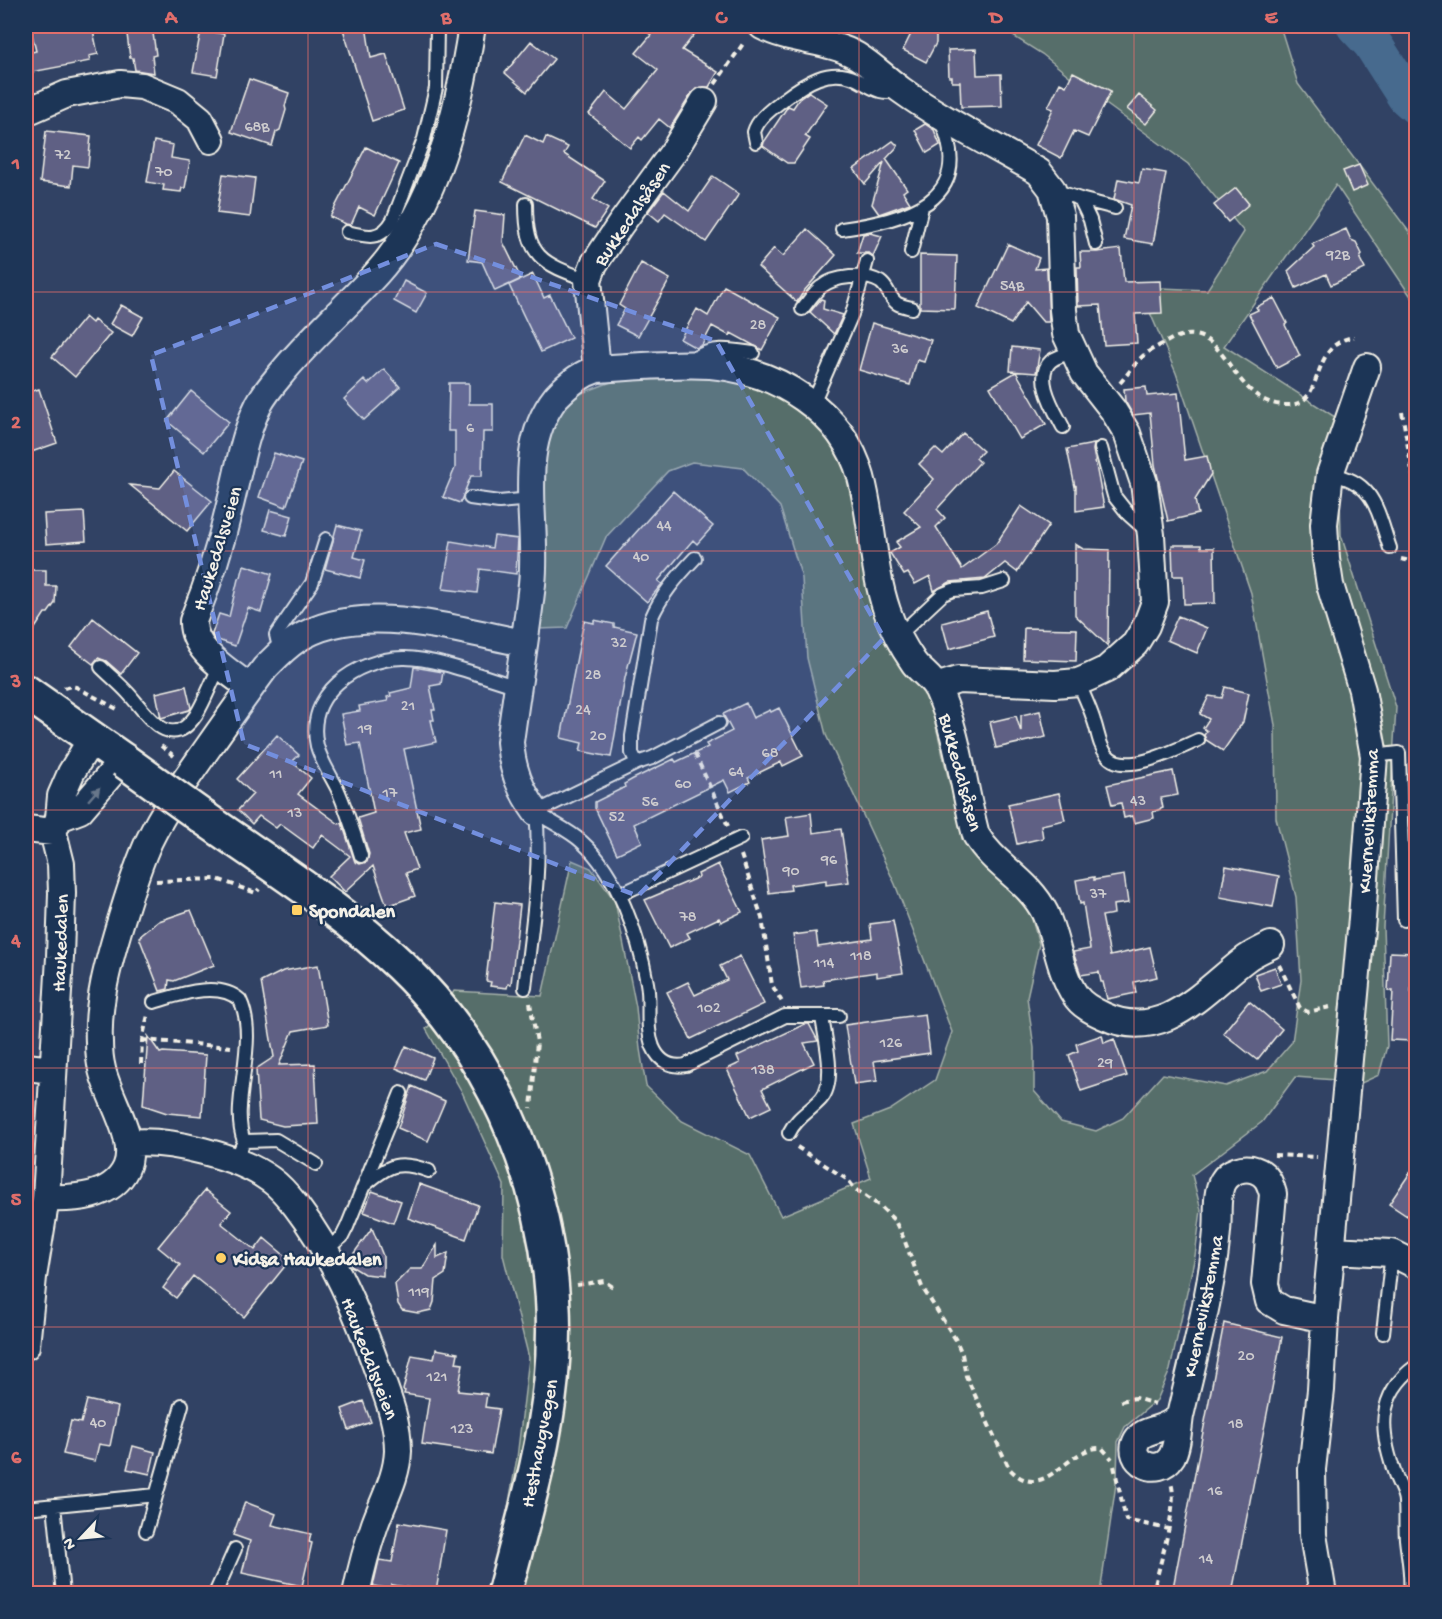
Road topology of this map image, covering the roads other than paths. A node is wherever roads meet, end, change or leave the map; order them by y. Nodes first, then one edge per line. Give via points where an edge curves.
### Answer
1 (437, 26) edge
2 (472, 26) edge
3 (755, 30) edge
4 (900, 89) junction
5 (704, 101) road end
6 (26, 112) edge
7 (937, 112) junction
8 (211, 140) dead end
9 (756, 142) dead end
10 (1046, 180) junction
11 (1080, 199) junction
12 (526, 204) dead end
13 (922, 207) junction
14 (1115, 208) dead end
15 (842, 229) dead end
16 (347, 232) dead end
17 (1096, 244) dead end
18 (911, 252) dead end
19 (867, 261) dead end
20 (863, 277) junction
21 (588, 280) junction
22 (912, 308) dead end
23 (802, 309) dead end
24 (1073, 352) junction
25 (753, 353) dead end
26 (693, 365) junction
27 (1367, 367) dead end
28 (597, 369) junction
29 (813, 403) junction
30 (1063, 427) dead end
31 (1101, 448) dead end
32 (1330, 474) junction
33 (470, 498) dead end
34 (532, 499) junction
35 (1151, 535) junction
36 (326, 539) dead end
37 (1390, 548) dead end
38 (695, 558) dead end
39 (1004, 581) dead end
40 (898, 636) junction
41 (524, 643) junction
42 (280, 652) junction
43 (220, 664) junction
44 (101, 667) dead end
45 (1078, 682) junction
46 (250, 687) junction
47 (518, 687) junction
48 (936, 687) junction
49 (26, 692) edge
50 (719, 723) dead end
51 (92, 738) junction
52 (1198, 740) dead end
53 (1374, 756) junction
54 (123, 760) junction
55 (637, 763) junction
56 (536, 812) junction
57 (56, 825) junction
58 (26, 829) edge
59 (738, 839) road end
60 (361, 856) dead end
61 (619, 895) junction
62 (1404, 920) dead end
63 (1270, 945) road end
64 (525, 988) road end
65 (154, 1002) road end
66 (840, 1016) dead end
67 (822, 1017) junction
68 (26, 1067) edge
69 (53, 1070) junction
70 (401, 1093) dead end
71 (789, 1133) road end
72 (129, 1143) junction
73 (240, 1152) junction
74 (316, 1164) dead end
75 (429, 1172) dead end
76 (364, 1186) junction
77 (46, 1198) junction
78 (325, 1250) junction
79 (1332, 1250) junction
80 (1392, 1253) junction
81 (1416, 1264) edge
82 (1325, 1319) junction
83 (1383, 1334) dead end
84 (26, 1346) edge
85 (1416, 1366) edge
86 (183, 1405) dead end
87 (1169, 1412) junction
88 (156, 1495) junction
89 (1406, 1501) junction
90 (54, 1505) junction
91 (26, 1509) edge
92 (1416, 1517) edge
93 (146, 1531) dead end
94 (235, 1549) dead end
95 (1414, 1567) edge
96 (63, 1593) edge
97 (214, 1593) edge
98 (356, 1593) edge
99 (504, 1593) edge
100 (1323, 1593) edge
101 (1410, 1593) edge

1 - 16 lane via 436,88 424,139 393,220 388,229 376,236
2 - 43 street, Haukedalsveien via 460,97 411,227 378,273 276,380 251,424 219,552 193,621 197,642
3 - 4 street via 837,48 856,56
4 - 7 street
4 - 9 lane via 880,92 848,77 818,78 803,84 760,119 754,132
5 - 21 street, Bukkedalsåsen via 674,151 594,264
6 - 8 street via 67,94 120,84 142,86 178,101 200,119
7 - 10 street
7 - 13 lane via 951,149 951,167 946,182
10 - 11 lane
10 - 24 street, Bukkedalsåsen via 1060,216 1063,310
11 - 14 lane
11 - 17 lane
12 - 21 lane via 526,227 536,252 556,268
13 - 15 lane via 881,223
13 - 18 lane
19 - 20 lane
20 - 22 lane via 878,281 898,304
20 - 23 lane via 828,282
20 - 29 lane via 852,314
21 - 28 street, Bukkedalsåsen
24 - 30 lane via 1053,360 1044,380
24 - 35 street, Bukkedalsåsen via 1127,433 1144,483
25 - 26 lane via 724,348 699,355
26 - 28 street, Bukkedalsåsen
26 - 29 street, Bukkedalsåsen via 751,373
27 - 32 street, Kvernevikstemma
28 - 34 street, Bukkedalsåsen via 568,385 550,405 537,434
29 - 40 street, Bukkedalsåsen via 842,436 860,475 879,584
31 - 35 lane via 1114,496
32 - 37 lane via 1353,480 1366,490
32 - 53 street, Kvernevikstemma via 1324,524 1328,577 1362,690
33 - 34 lane via 499,502
34 - 41 street, Bukkedalsåsen via 532,582
35 - 45 street, Bukkedalsåsen via 1155,602 1146,626 1124,656
36 - 42 lane via 312,583 276,636
38 - 55 lane via 668,588 651,619 632,736 632,753
39 - 40 lane via 943,594
40 - 48 street, Bukkedalsåsen
41 - 42 street via 426,624 363,621 315,630
41 - 47 street, Bukkedalsåsen
42 - 46 street
43 - 44 lane via 196,714 188,724 174,730 158,728
43 - 46 street, Haukedalsveien
45 - 48 street, Bukkedalsåsen via 957,680
45 - 52 lane via 1102,747 1114,761 1130,764
46 - 72 street via 161,817 134,879 113,946 101,997 99,1046 102,1070
47 - 56 street, Bukkedalsåsen via 511,761 516,779
47 - 60 lane via 438,663 404,658 364,667 332,687 317,715 317,746
48 - 63 street, Bukkedalsåsen via 956,740 976,835 984,848 1018,878 1044,913 1066,977 1076,997 1091,1011 1129,1024 1167,1018
49 - 51 main road
50 - 55 lane
51 - 54 main road
51 - 57 street, Haukedalen via 71,773
53 - 62 lane via 1399,753
53 - 79 street, Kvernevikstemma
57 -> 54 street via 80,810
54 - 99 main road, Hesthaugvegen, bridge via 344,918 401,966 472,1052 505,1112 530,1177 546,1246 552,1281 553,1345 545,1426
55 - 56 lane
56 - 61 lane via 582,841
56 - 64 lane via 538,871
57 - 58 street
57 - 69 street, Haukedalen via 62,893
59 - 61 lane
61 - 67 lane via 642,956 653,1047 669,1065 686,1065 785,1016
65 - 73 lane via 218,991 236,996 243,1007 246,1048
66 - 67 lane
67 - 71 lane via 828,1087 821,1100 799,1118
68 - 69 street
69 - 77 street, Haukedalen
70 - 76 lane
72 - 73 street, Haukedalsveien via 146,1141
72 - 77 street via 125,1170 110,1186 86,1196
73 - 74 lane via 276,1140
73 - 78 street, Haukedalsveien via 301,1213
75 - 76 lane via 412,1165 398,1165
76 - 78 lane via 342,1237
77 - 84 street, Haukedalen
78 - 98 street, Haukedalsveien via 365,1335 398,1431 397,1469 363,1558
79 - 80 street
79 - 82 street, Kvernevikstemma
80 - 81 street
80 - 83 lane
82 - 87 street, Kvernevikstemma via 1284,1310 1269,1301 1265,1284 1273,1194 1270,1182 1251,1168 1230,1174 1219,1189 1211,1284
82 - 100 street, Kvernevikstemma via 1311,1504
85 - 89 lane via 1392,1392 1384,1418 1385,1445
86 - 88 lane
87 - 87 street, Kvernevikstemma via 1170,1425 1142,1434 1134,1447 1146,1467 1162,1465 1172,1455
88 - 90 lane
88 - 93 lane
89 - 92 lane
89 - 95 lane via 1406,1541
90 - 91 lane
90 - 96 lane
94 - 97 lane
95 - 101 lane

